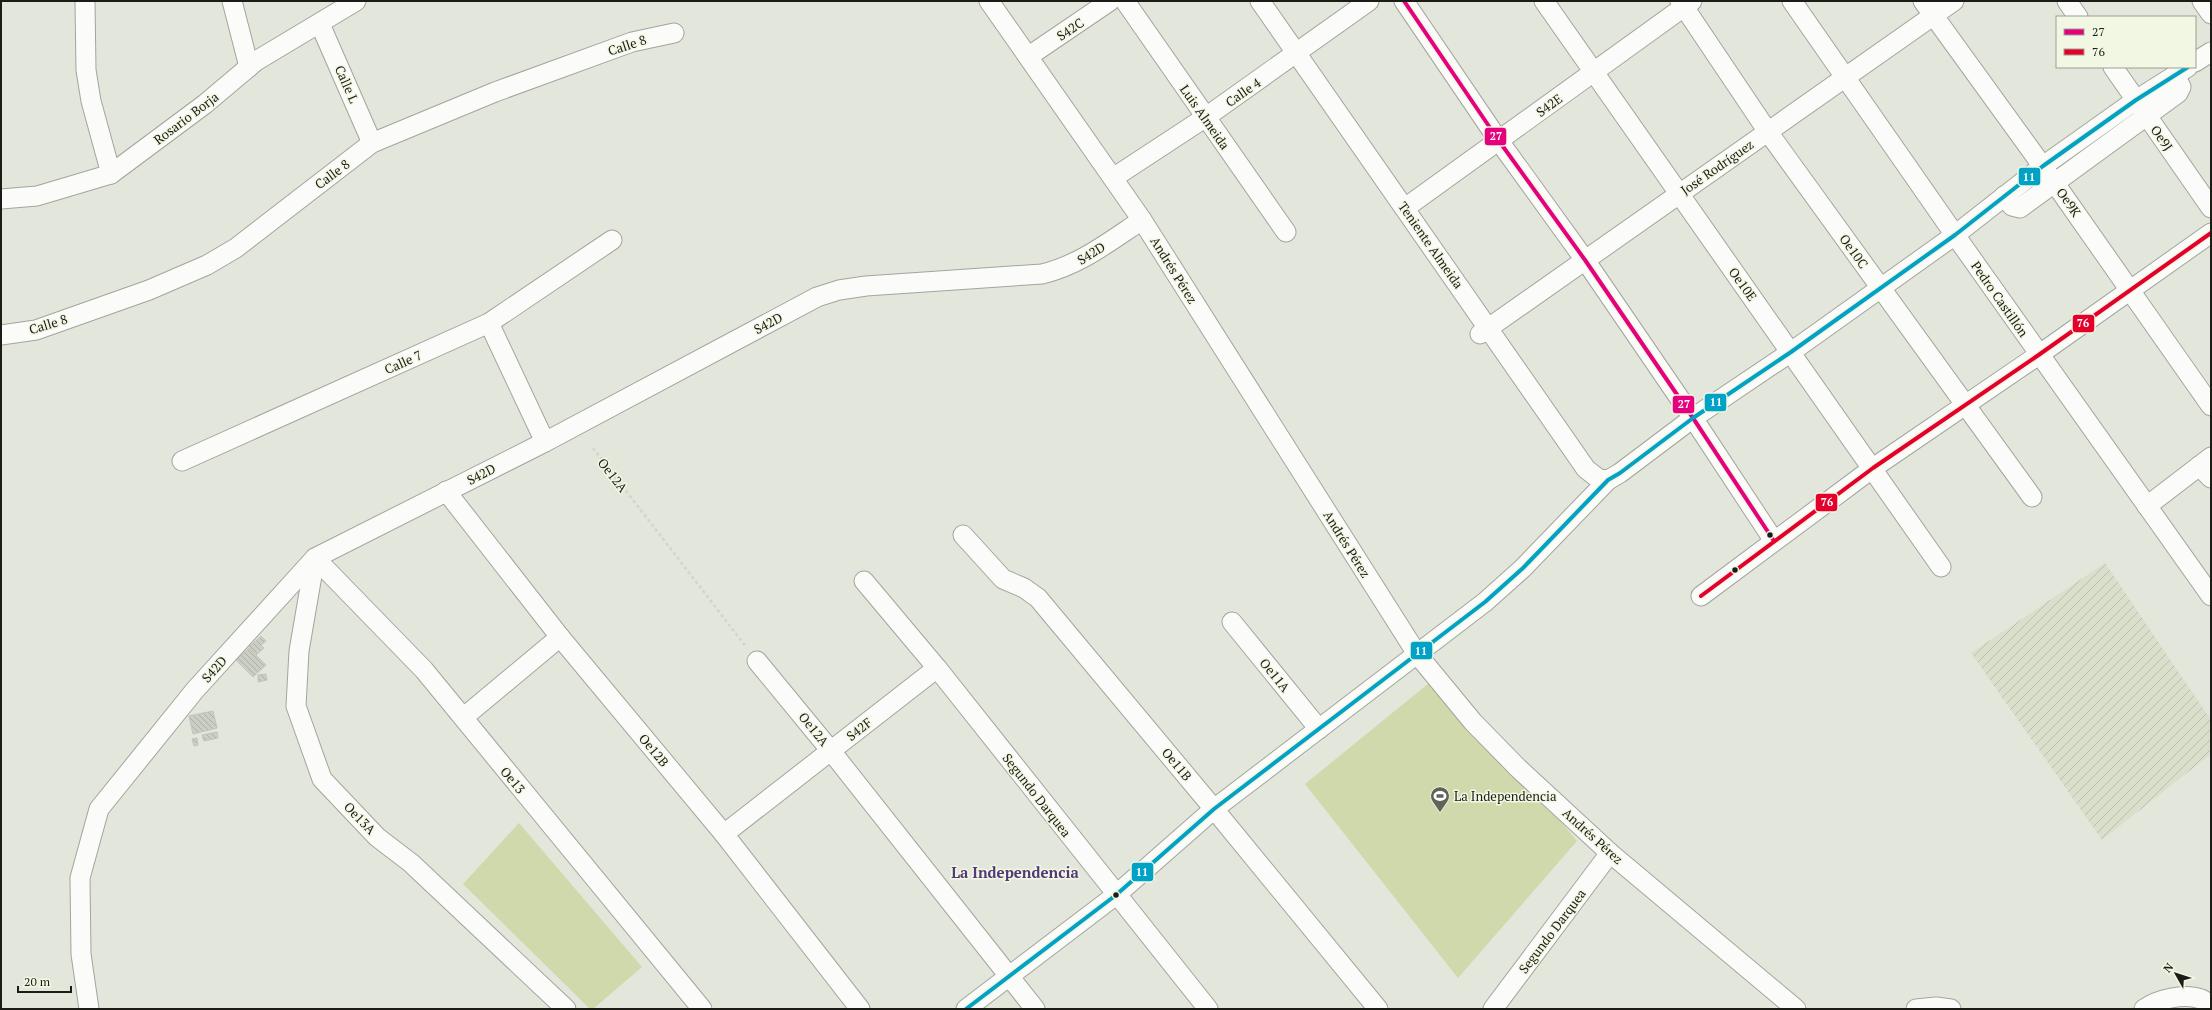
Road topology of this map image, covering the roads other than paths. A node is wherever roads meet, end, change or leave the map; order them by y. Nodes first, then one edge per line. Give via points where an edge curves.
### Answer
1 (85, 1) edge
2 (232, 1) edge
3 (356, 1) edge
4 (989, 1) edge
5 (1110, 1) edge
6 (1125, 1) edge
7 (1260, 1) edge
8 (1369, 1) edge
9 (1404, 1) edge
10 (1544, 1) edge
11 (1792, 1) edge
12 (1954, 1) edge
13 (2067, 1) edge
14 (2202, 1) edge
15 (1686, 3) edge
16 (1928, 8) edge
17 (2211, 14) edge
18 (2077, 16) edge
19 (320, 24) junction
20 (674, 33) dead end
21 (2211, 52) edge
22 (1298, 54) junction
23 (1029, 56) junction
24 (2196, 61) edge
25 (249, 67) junction
26 (2114, 68) edge
27 (2181, 71) edge
28 (1595, 72) junction
29 (1845, 77) junction
30 (2136, 100) junction
31 (2147, 116) junction
32 (1206, 117) junction
33 (2092, 131) junction
34 (1768, 132) junction
35 (1499, 140) junction
36 (372, 143) junction
37 (2103, 147) junction
38 (2043, 166) junction
39 (111, 174) junction
40 (1113, 178) junction
41 (2054, 182) junction
42 (1678, 194) junction
43 (2004, 196) junction
44 (1, 199) edge
45 (1405, 208) junction
46 (2211, 208) edge
47 (1142, 220) junction
48 (1286, 232) dead end
49 (2211, 233) edge
50 (1954, 235) junction
51 (612, 240) dead end
52 (1584, 260) junction
53 (1880, 287) junction
54 (2130, 289) junction
55 (489, 323) junction
56 (1485, 331) junction
57 (1, 336) edge
58 (1791, 352) junction
59 (2040, 354) junction
60 (1964, 404) junction
61 (2211, 406) edge
62 (1693, 418) junction
63 (545, 442) junction
64 (182, 461) dead end
65 (2207, 467) edge
66 (1873, 468) junction
67 (1608, 480) junction
68 (446, 491) junction
69 (2032, 497) dead end
70 (2147, 506) junction
71 (963, 535) dead end
72 (1774, 541) junction
73 (315, 558) junction
74 (1940, 567) dead end
75 (864, 581) dead end
76 (1702, 596) dead end
77 (2211, 596) edge
78 (1232, 622) dead end
79 (560, 637) junction
80 (1417, 654) junction
81 (757, 661) road end
82 (937, 668) junction
83 (464, 717) junction
84 (1319, 729) junction
85 (832, 751) junction
86 (1214, 809) junction
87 (724, 834) junction
88 (1610, 853) junction
89 (1116, 895) junction
90 (1009, 974) junction
91 (2211, 1006) edge
92 (89, 1009) edge
93 (566, 1009) edge
94 (702, 1009) edge
95 (860, 1009) edge
96 (966, 1009) edge
97 (1036, 1009) edge
98 (1208, 1009) edge
99 (1378, 1009) edge
100 (1493, 1009) edge
101 (1796, 1009) edge
102 (1916, 1009) edge
103 (1951, 1009) edge
104 (2144, 1009) edge

1 - 39 street via 86,70 91,101
2 - 25 street
3 - 19 street, Rosario Borja
4 - 23 street, Andrés Pérez
5 - 23 street, S42C
6 - 32 street, Luis Almeida
7 - 22 street, Teniente Almeida
8 - 22 street, Calle 4
9 - 35 street
10 - 28 street, Oe10E
11 - 29 street, Pedro Castillón
12 - 16 street, José Rodríguez
13 - 18 street
14 - 17 street
15 - 28 street, S42E
15 - 34 street, Oe10C
16 - 29 street, José Rodríguez
16 - 38 street, Oe9K
19 - 25 street, Rosario Borja
19 - 36 street, Calle L
20 - 36 street, Calle 8 via 632,42 495,92
21 - 24 street
22 - 32 street, Calle 4
22 - 45 street, Teniente Almeida
23 - 40 street, Andrés Pérez
25 - 39 street, Rosario Borja via 205,104
26 - 30 street, Oe9J
27 - 30 street
27 - 31 street via 2180,91
28 - 35 street, S42E
28 - 42 street, Oe10E
29 - 34 street, José Rodríguez
29 - 50 street, Pedro Castillón
30 - 31 street, Oe9J
30 - 33 street
31 - 37 street
31 - 46 street, Oe9J
32 - 40 street, Calle 4
32 - 48 street, Luis Almeida
33 - 37 street
33 - 38 street
34 - 42 street, José Rodríguez
34 - 53 street, Oe10C
35 - 45 street, S42E
35 - 52 street
36 - 57 street, Calle 8 via 236,248 207,265 148,290 36,330
37 - 41 street
38 - 41 street, Oe9K
38 - 43 street
39 - 44 street, Rosario Borja via 37,196
40 - 47 street, Andrés Pérez
41 - 43 street via 2020,208 2012,206
41 - 54 street, Oe9K
42 - 52 street, José Rodríguez
42 - 58 street, Oe10E
43 - 50 street
45 - 56 street, Teniente Almeida
47 - 63 street, S42D via 1078,262 1060,270 1042,274 866,286 839,290 817,297
47 - 80 street, Andrés Pérez
49 - 54 street
50 - 53 street
50 - 59 street, Pedro Castillón
51 - 55 street, Calle 7
52 - 56 street, José Rodríguez
52 - 62 street
53 - 58 street
53 - 60 street, Oe10C
54 - 59 street
54 - 61 street, Oe9K
55 - 63 street
55 - 64 street, Calle 7
56 - 67 street, Teniente Almeida via 1586,469 1599,479
58 - 62 street
58 - 66 street, Oe10E
59 - 60 street
59 - 70 street, Pedro Castillón
60 - 66 street
60 - 69 street, Oe10C
62 - 67 street
62 - 72 street
63 - 68 street, S42D
65 - 70 street
66 - 72 street
66 - 74 street, Oe10E
67 - 80 street via 1523,568 1485,602
68 - 73 street, S42D
68 - 79 street, Oe12B
70 - 77 street, Pedro Castillón
71 - 86 street, Oe11B via 1003,579 1024,588 1038,598
72 - 76 street
73 - 83 street, Oe13 via 424,670
73 - 92 street, S42D via 195,690 99,809 80,878 81,954
73 - 93 street, Oe13A via 299,651 296,706 322,779 377,837 411,863
75 - 82 street, Segundo Darquea
78 - 84 street, Oe11A
79 - 83 street
79 - 87 street, Oe12B
80 - 84 street
80 - 88 street, Andrés Pérez via 1518,768
81 - 85 street, Oe12A
82 - 85 street, S42F
82 - 89 street, Segundo Darquea
83 - 94 street, Oe13
84 - 86 street
85 - 87 street, S42F
85 - 90 street, Oe12A
86 - 89 street
86 - 99 street, Oe11B
87 - 95 street, Oe12B
88 - 100 street, Segundo Darquea
88 - 101 street, Andrés Pérez
89 - 90 street
89 - 98 street, Segundo Darquea
90 - 96 street
90 - 97 street, Oe12A
91 - 104 street via 2202,999 2184,997 2165,1000
102 - 103 street

